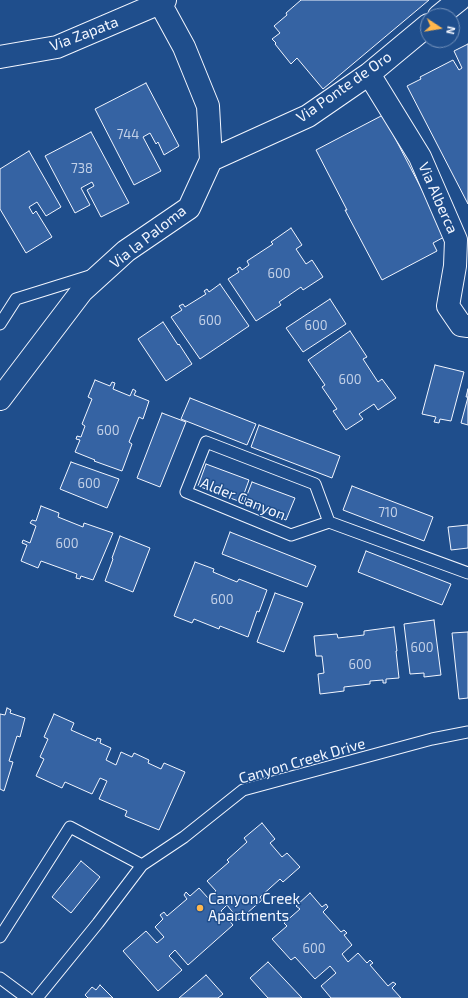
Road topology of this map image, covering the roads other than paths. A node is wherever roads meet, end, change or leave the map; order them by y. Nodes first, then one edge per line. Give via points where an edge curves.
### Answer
1 (458, 0) edge
2 (162, 2) edge
3 (448, 8) edge
4 (420, 32) edge
5 (0, 57) edge
6 (368, 74) junction
7 (211, 160) junction
8 (103, 272) junction
9 (0, 324) edge
10 (468, 326) edge
11 (0, 399) edge
12 (329, 522) junction
13 (468, 573) edge
14 (468, 732) edge
15 (142, 865) junction
16 (0, 937) edge
17 (0, 978) edge
18 (27, 998) edge
19 (37, 998) edge

1 - 3 street
2 - 5 street, Via Zapata via 57,47
2 - 7 street, Via la Paloma via 208,106
4 - 6 street, Via Ponte de Oro
6 - 7 street, Via Ponte de Oro via 308,116
6 - 10 street, Via Alberca via 420,157 456,240 448,306 461,325
7 - 8 street, Via la Paloma via 189,208 126,251
8 - 9 lane via 16,298
8 - 11 street, Via la Paloma via 82,291
12 - 12 lane, Alder Canyon via 315,484 206,442 186,492 291,534
12 - 13 lane
14 - 15 lane, Canyon Creek Drive via 432,739 243,790 184,837
15 - 16 lane via 70,827
15 - 19 lane, Canyon Creek Drive
17 - 18 lane

